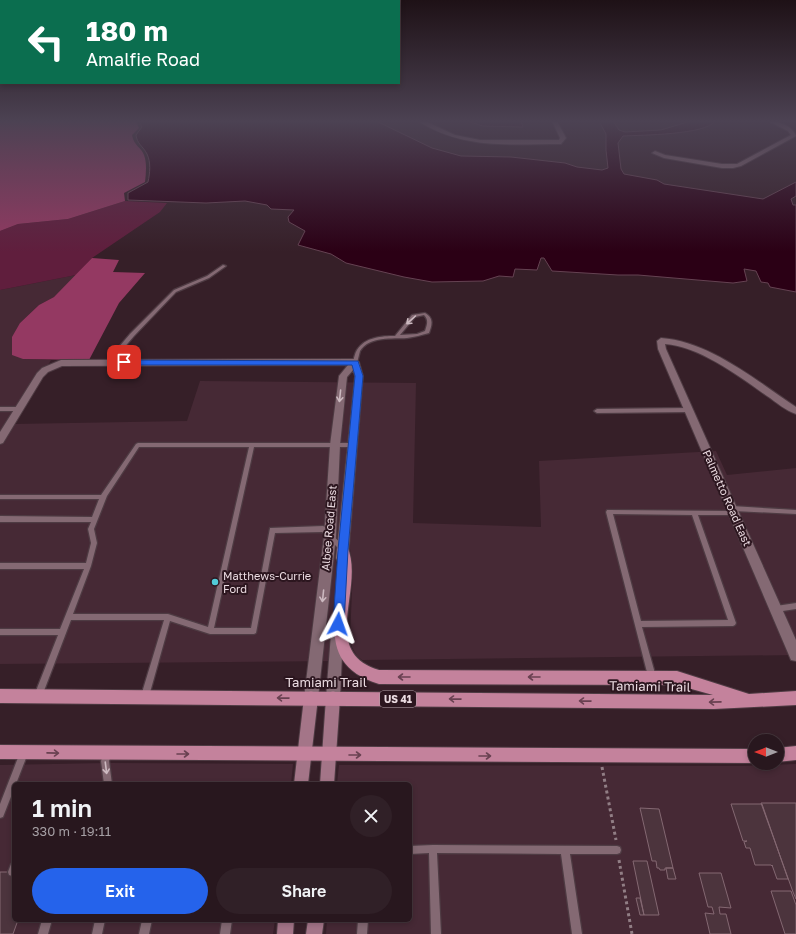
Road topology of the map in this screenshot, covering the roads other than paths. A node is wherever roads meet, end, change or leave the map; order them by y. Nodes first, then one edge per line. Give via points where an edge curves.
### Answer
1 (714, 165) edge
2 (740, 165) edge
3 (224, 266) dead end
4 (397, 336) junction
5 (109, 362) junction
6 (355, 362) junction
7 (0, 409) edge
8 (19, 409) junction
9 (689, 410) junction
10 (597, 411) dead end
11 (796, 411) edge
12 (0, 440) edge
13 (352, 444) junction
14 (252, 445) junction
15 (335, 445) junction
16 (0, 497) edge
17 (103, 497) junction
18 (733, 511) junction
19 (796, 512) edge
20 (694, 513) junction
21 (0, 519) edge
22 (94, 520) junction
23 (330, 536) junction
24 (343, 550) junction
25 (0, 566) edge
26 (88, 566) junction
27 (796, 606) edge
28 (776, 609) junction
29 (68, 617) junction
30 (168, 617) junction
31 (638, 624) junction
32 (210, 631) junction
33 (0, 632) edge
34 (63, 632) junction
35 (796, 655) edge
36 (652, 678) junction
37 (0, 696) edge
38 (38, 696) junction
39 (145, 696) junction
40 (311, 698) junction
41 (333, 698) junction
42 (796, 698) edge
43 (752, 701) junction
44 (0, 752) edge
45 (24, 752) junction
46 (108, 753) junction
47 (796, 753) edge
48 (304, 754) junction
49 (330, 754) junction
50 (784, 754) edge
51 (748, 756) edge
52 (12, 782) edge
53 (108, 782) edge
54 (301, 782) edge
55 (327, 782) edge
56 (12, 783) edge
57 (0, 814) edge
58 (433, 849) junction
59 (412, 850) edge
60 (565, 850) junction
61 (617, 850) dead end
62 (46, 922) edge
63 (100, 922) edge
64 (147, 922) edge
65 (227, 922) edge
66 (286, 922) edge
67 (316, 922) edge
68 (362, 922) edge
69 (43, 934) edge
70 (97, 934) edge
71 (144, 934) edge
72 (225, 934) edge
73 (285, 934) edge
74 (314, 934) edge
75 (362, 934) edge
76 (436, 934) edge
77 (577, 934) edge

1 - 2 street
3 - 5 lane via 208,277 175,291
4 -> 4 lane, Albee Road East via 414,337 427,332 430,324 428,317 425,314 414,316
4 - 6 lane, Albee Road East via 373,340 362,346
5 - 6 street
5 - 8 street via 68,362 53,366 40,375
6 - 13 street, Albee Road East via 359,376
6 -> 15 street, Albee Road East via 343,376
7 - 8 lane
8 - 12 street
9 - 10 lane
9 - 11 street, Palmetto Road East via 662,349 662,341 676,341 704,353
9 - 18 street, Palmetto Road East
13 - 15 lane
13 - 24 street, Albee Road East
14 - 15 lane
14 - 17 lane via 138,446
14 - 32 lane
15 - 23 street, Albee Road East
16 - 17 lane
17 - 22 lane
18 - 19 lane
18 - 20 lane
18 - 28 street, Palmetto Road East
20 - 31 lane via 609,512
20 - 31 lane via 733,623
21 - 22 lane
22 - 26 lane via 91,529 94,543
23 - 24 lane
23 - 32 lane via 323,529 272,530 254,631
23 -> 40 street, Albee Road East
36 -> 24 main road via 379,677 367,674 357,668 343,650
24 - 41 street, Albee Road East
25 - 26 lane
26 - 29 lane
27 - 28 lane
28 - 35 street, Palmetto Road East
29 - 30 lane
29 - 34 lane
30 - 32 lane
30 - 39 lane
31 - 36 lane
33 - 34 lane
34 - 38 lane
36 - 43 main road via 677,678
37 - 38 main road, Tamiami Trail / US 41
38 - 39 main road, Tamiami Trail / US 41
40 -> 39 main road, Tamiami Trail / US 41
40 - 41 main road, Tamiami Trail / US 41
40 - 48 street
43 -> 41 main road, Tamiami Trail / US 41
41 - 49 street, Albee Road East
42 - 43 main road, Tamiami Trail / US 41
44 - 45 main road
45 -> 46 main road
45 - 52 lane
46 -> 48 main road
46 -> 53 lane via 105,761
47 - 50 main road
48 - 49 main road
48 - 54 street
49 -> 51 main road
49 - 55 street, Albee Road East
56 - 57 lane
58 - 59 lane
58 - 60 lane
58 - 76 lane
60 - 61 lane
60 - 77 lane
62 - 69 lane
63 - 70 lane
64 - 71 lane
65 - 72 lane
66 - 73 street
67 - 74 street
68 - 75 lane

